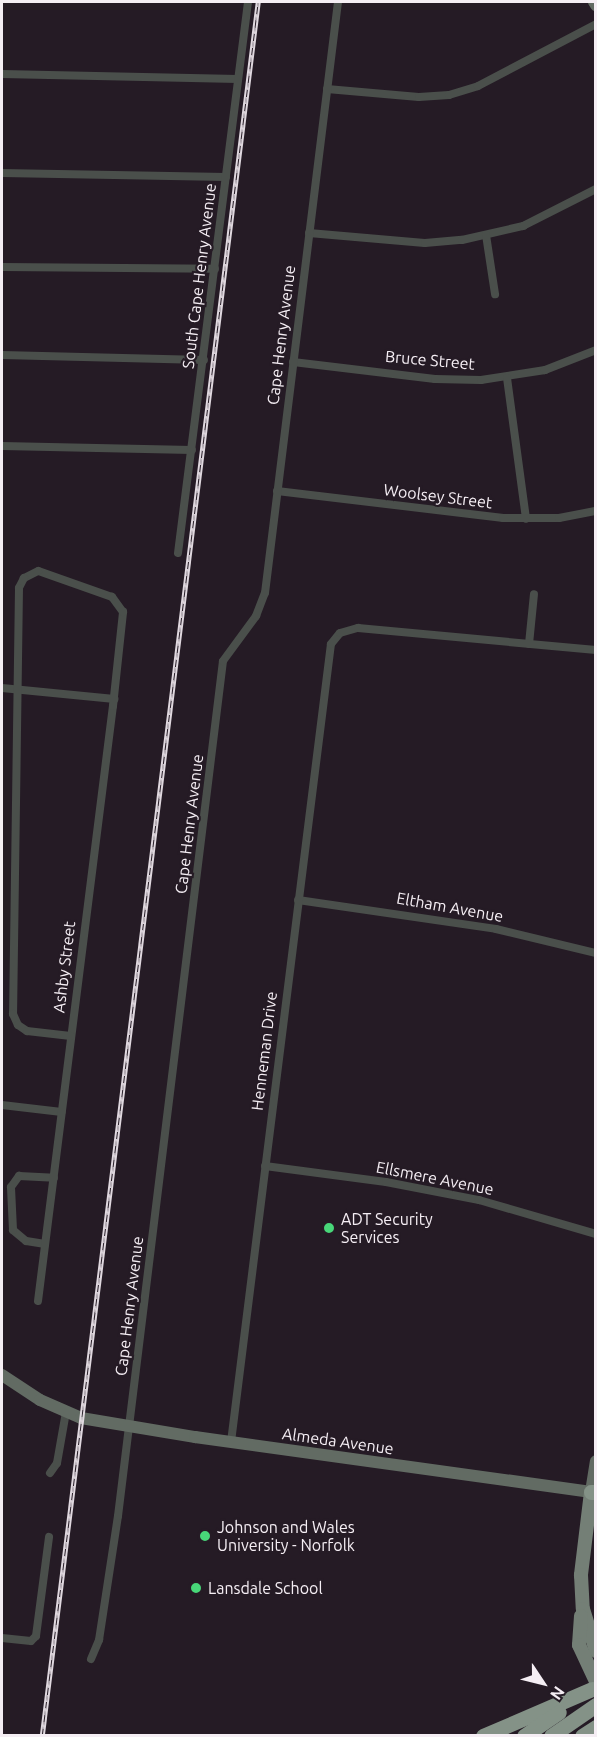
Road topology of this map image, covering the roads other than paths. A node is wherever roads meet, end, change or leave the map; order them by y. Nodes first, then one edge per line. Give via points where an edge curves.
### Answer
1 (248, 2) edge
2 (338, 2) edge
3 (596, 24) edge
4 (2, 74) edge
5 (238, 79) junction
6 (327, 89) junction
7 (2, 173) edge
8 (226, 177) junction
9 (596, 189) edge
10 (309, 233) junction
11 (486, 235) junction
12 (2, 267) edge
13 (215, 269) junction
14 (495, 294) dead end
15 (596, 350) edge
16 (2, 356) edge
17 (204, 360) junction
18 (293, 362) junction
19 (507, 378) junction
20 (2, 446) edge
21 (192, 450) junction
22 (277, 491) junction
23 (596, 511) edge
24 (526, 519) junction
25 (178, 553) dead end
26 (534, 594) dead end
27 (529, 644) junction
28 (596, 650) edge
29 (2, 688) edge
30 (19, 688) junction
31 (114, 699) junction
32 (298, 900) junction
33 (596, 953) edge
34 (71, 1036) junction
35 (2, 1105) edge
36 (62, 1112) junction
37 (265, 1166) junction
38 (54, 1178) junction
39 (596, 1234) edge
40 (45, 1244) junction
41 (38, 1301) dead end
42 (3, 1380) edge
43 (66, 1412) junction
44 (130, 1426) junction
45 (231, 1442) junction
46 (596, 1461) edge
47 (50, 1473) dead end
48 (593, 1492) edge
49 (50, 1537) dead end
50 (582, 1602) junction
51 (2, 1638) edge
52 (596, 1652) edge
53 (91, 1659) dead end
54 (594, 1686) edge
55 (596, 1705) edge
56 (596, 1726) edge
57 (483, 1736) edge
58 (524, 1736) edge
59 (551, 1736) edge
60 (582, 1736) edge

1 - 5 street, South Cape Henry Avenue
2 - 6 street, Cape Henry Avenue
3 - 6 street via 478,86 449,95 419,97
4 - 5 street
5 - 8 street, South Cape Henry Avenue
6 - 10 street, Cape Henry Avenue
7 - 8 street
8 - 13 street, South Cape Henry Avenue
9 - 11 street via 523,226
10 - 11 street via 425,243
10 - 18 street, Cape Henry Avenue
11 - 14 street
12 - 13 street
13 - 17 street, South Cape Henry Avenue
15 - 19 street, Bruce Street via 545,370
16 - 17 street
17 - 21 street, South Cape Henry Avenue
18 - 19 street, Bruce Street via 435,379
18 - 22 street, Cape Henry Avenue
19 - 24 street
20 - 21 street
21 - 25 street, South Cape Henry Avenue
22 - 24 street, Woolsey Street
22 - 44 street, Cape Henry Avenue via 261,604 223,661
23 - 24 street, Woolsey Street
26 - 27 street
27 - 28 street, Henneman Drive
27 - 32 street, Henneman Drive via 358,628 335,638 327,663
29 - 30 street
30 - 31 street
30 - 31 street, Ashby Street via 19,588 24,578 38,571 116,599 123,612
30 - 34 street via 13,1014 18,1025 27,1031
31 - 34 street, Ashby Street
32 - 33 street, Eltham Avenue via 496,929
32 - 37 street, Henneman Drive
34 - 36 street, Ashby Street
35 - 36 street
36 - 38 street, Ashby Street
37 - 39 street, Ellsmere Avenue via 386,1182 480,1200
37 - 45 street, Henneman Drive
38 - 40 street, Ashby Street
38 - 40 street via 20,1176 11,1187 14,1230 21,1239
40 - 41 street, Ashby Street
42 - 43 street, Almeda Avenue
43 - 44 street, Almeda Avenue
43 - 47 street via 57,1463
44 - 45 street, Almeda Avenue
44 - 53 street, Cape Henry Avenue via 99,1640
45 - 48 street, Almeda Avenue
46 - 48 street
48 - 50 main road via 581,1564
49 - 51 street via 36,1636 31,1641
50 - 52 main road
50 - 54 main road via 579,1645
54 - 57 highway
54 - 58 highway
55 - 59 highway
56 - 60 highway

